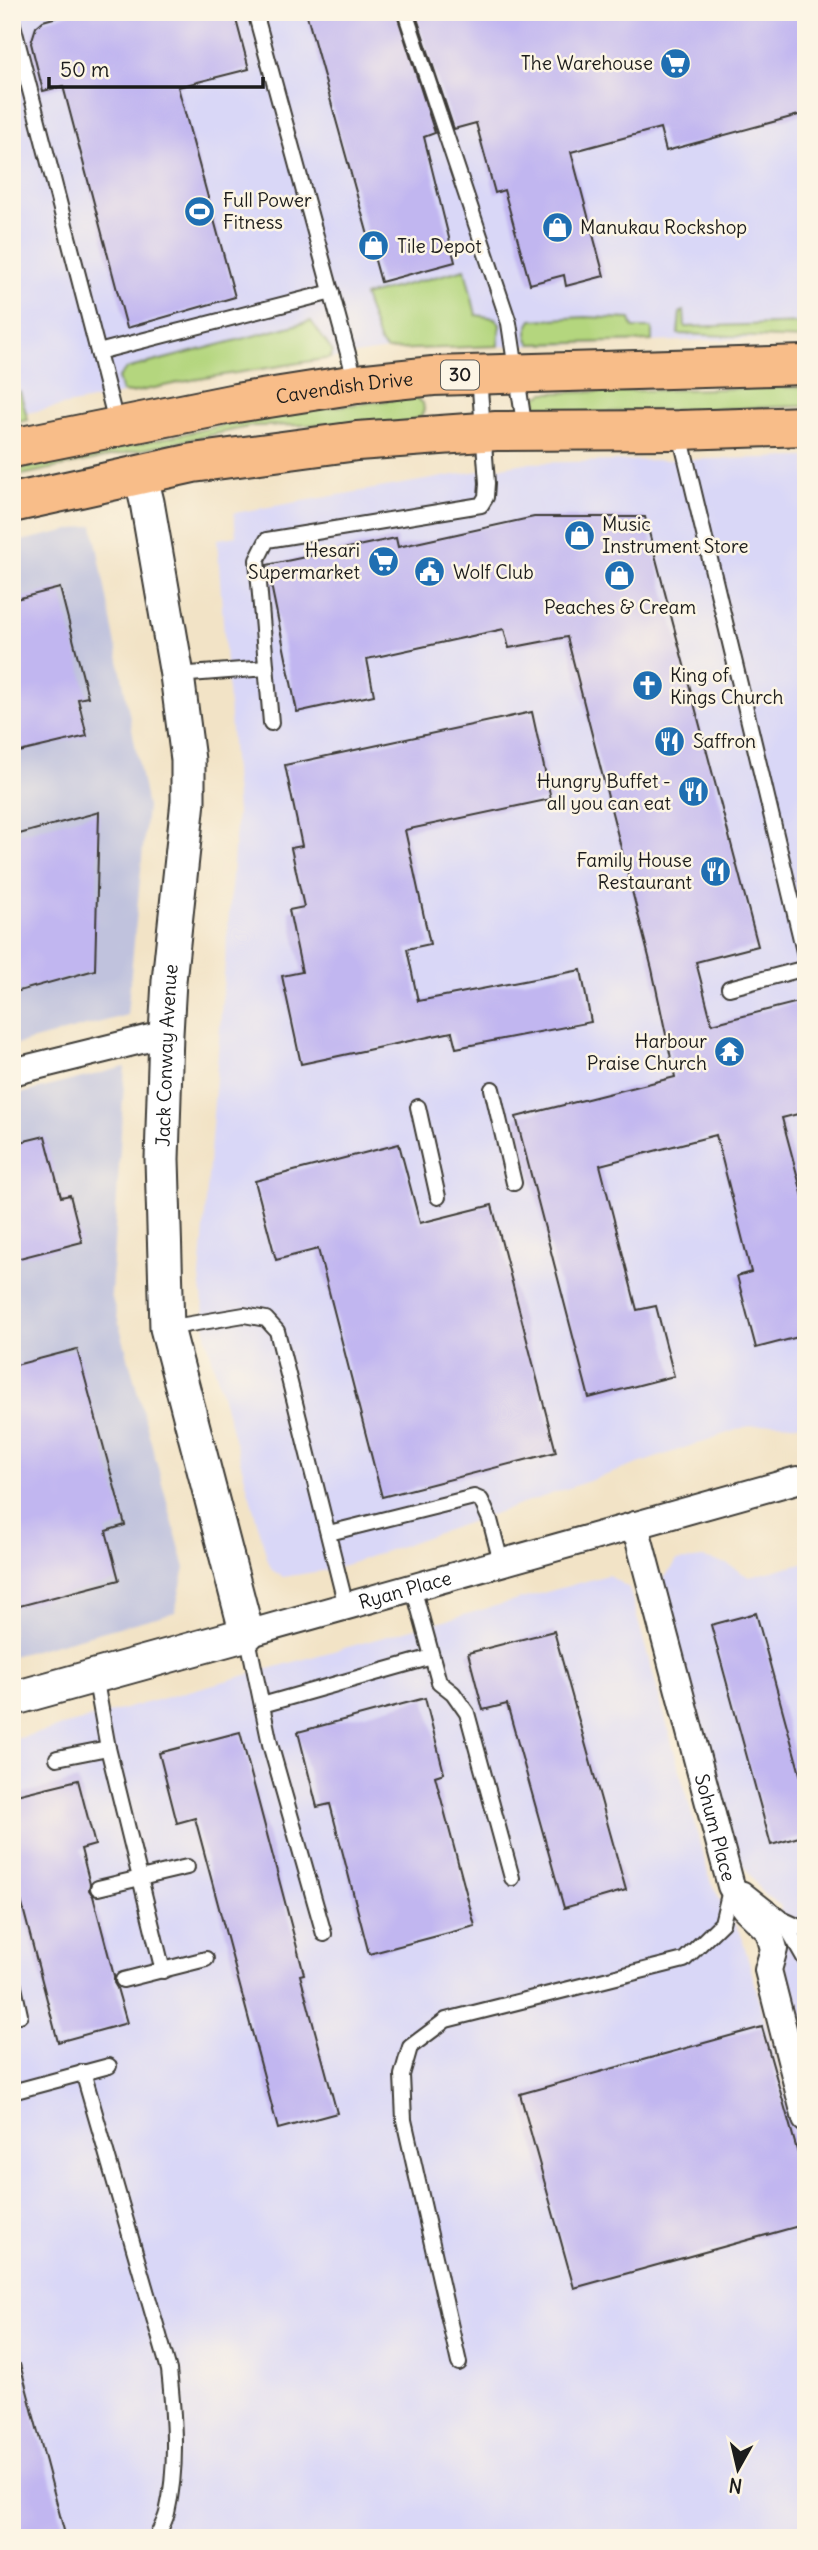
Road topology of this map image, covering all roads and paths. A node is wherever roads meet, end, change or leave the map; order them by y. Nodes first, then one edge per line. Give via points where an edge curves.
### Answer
1 (255, 12) edge
2 (405, 12) edge
3 (12, 21) edge
4 (331, 292) junction
5 (98, 352) junction
6 (806, 365) edge
7 (479, 374) junction
8 (518, 374) junction
9 (357, 384) junction
10 (117, 426) junction
11 (806, 426) edge
12 (679, 430) junction
13 (525, 431) junction
14 (484, 432) junction
15 (12, 448) edge
16 (140, 474) junction
17 (12, 503) edge
18 (266, 668) junction
19 (177, 675) junction
20 (271, 723) dead end
21 (806, 960) edge
22 (806, 968) edge
23 (729, 988) dead end
24 (166, 1034) junction
25 (12, 1072) edge
26 (492, 1089) dead end
27 (418, 1107) dead end
28 (514, 1183) dead end
29 (438, 1197) dead end
30 (167, 1328) junction
31 (801, 1481) edge
32 (635, 1525) junction
33 (328, 1533) junction
34 (501, 1562) junction
35 (413, 1587) junction
36 (346, 1606) junction
37 (247, 1634) junction
38 (432, 1657) junction
39 (95, 1676) junction
40 (12, 1699) edge
41 (262, 1705) junction
42 (108, 1748) junction
43 (57, 1758) dead end
44 (187, 1867) dead end
45 (140, 1876) junction
46 (512, 1878) dead end
47 (731, 1886) junction
48 (98, 1888) dead end
49 (782, 1919) junction
50 (806, 1930) edge
51 (324, 1934) dead end
52 (206, 1959) dead end
53 (806, 1961) edge
54 (163, 1971) junction
55 (12, 1978) edge
56 (124, 1980) dead end
57 (20, 2015) dead end
58 (109, 2066) dead end
59 (83, 2072) junction
60 (12, 2092) edge
61 (806, 2119) edge
62 (459, 2363) dead end
63 (156, 2538) edge

1 - 4 lane
2 - 8 lane via 509,323
3 - 5 lane
4 - 5 lane
4 - 9 lane
5 - 10 lane
6 - 8 main road, Cavendish Drive / 30
7 - 8 main road, Cavendish Drive / 30
7 - 9 main road, Cavendish Drive / 30
7 - 14 lane
8 - 13 lane
9 - 10 main road, Cavendish Drive / 30
10 - 15 main road, Cavendish Drive / 30
11 - 12 main road
12 - 13 main road
12 - 21 lane
13 - 14 main road
14 - 16 main road via 357,441
14 - 18 lane via 487,483 481,505 267,540 257,560
16 - 17 main road
16 - 19 street, Jack Conway Avenue
18 - 19 lane
18 - 20 lane
19 - 24 street, Jack Conway Avenue via 188,748 188,801
22 - 23 lane
24 - 25 street
24 - 30 street, Jack Conway Avenue via 162,1159
26 - 28 lane
27 - 29 lane
30 - 33 lane via 244,1315 266,1319 277,1331
30 - 37 street, Jack Conway Avenue
31 - 32 street, Ryan Place
32 - 34 street, Ryan Place
32 - 47 street, Sohum Place
33 - 34 lane via 474,1497 481,1500
33 - 36 lane
34 - 35 street, Ryan Place
35 - 36 street, Ryan Place
35 - 38 lane
36 - 37 street, Ryan Place
37 - 39 street, Ryan Place
37 - 41 lane
38 - 41 lane
38 - 46 lane via 439,1682 467,1713
39 - 40 street, Ryan Place
39 - 42 lane
41 - 51 lane
42 - 43 lane
42 - 45 lane
44 - 45 lane
45 - 48 lane
45 - 54 lane
47 - 49 lane via 744,1889
47 - 61 street, Sohum Place via 744,1907 769,1931 774,1949 768,1970
47 - 62 lane via 722,1923 684,1959 446,2020 410,2047 401,2075 404,2120
49 - 50 lane
49 - 53 lane
52 - 54 lane
54 - 56 lane
55 - 57 lane
58 - 59 lane
59 - 60 lane
59 - 63 lane via 169,2370 173,2465 167,2514

